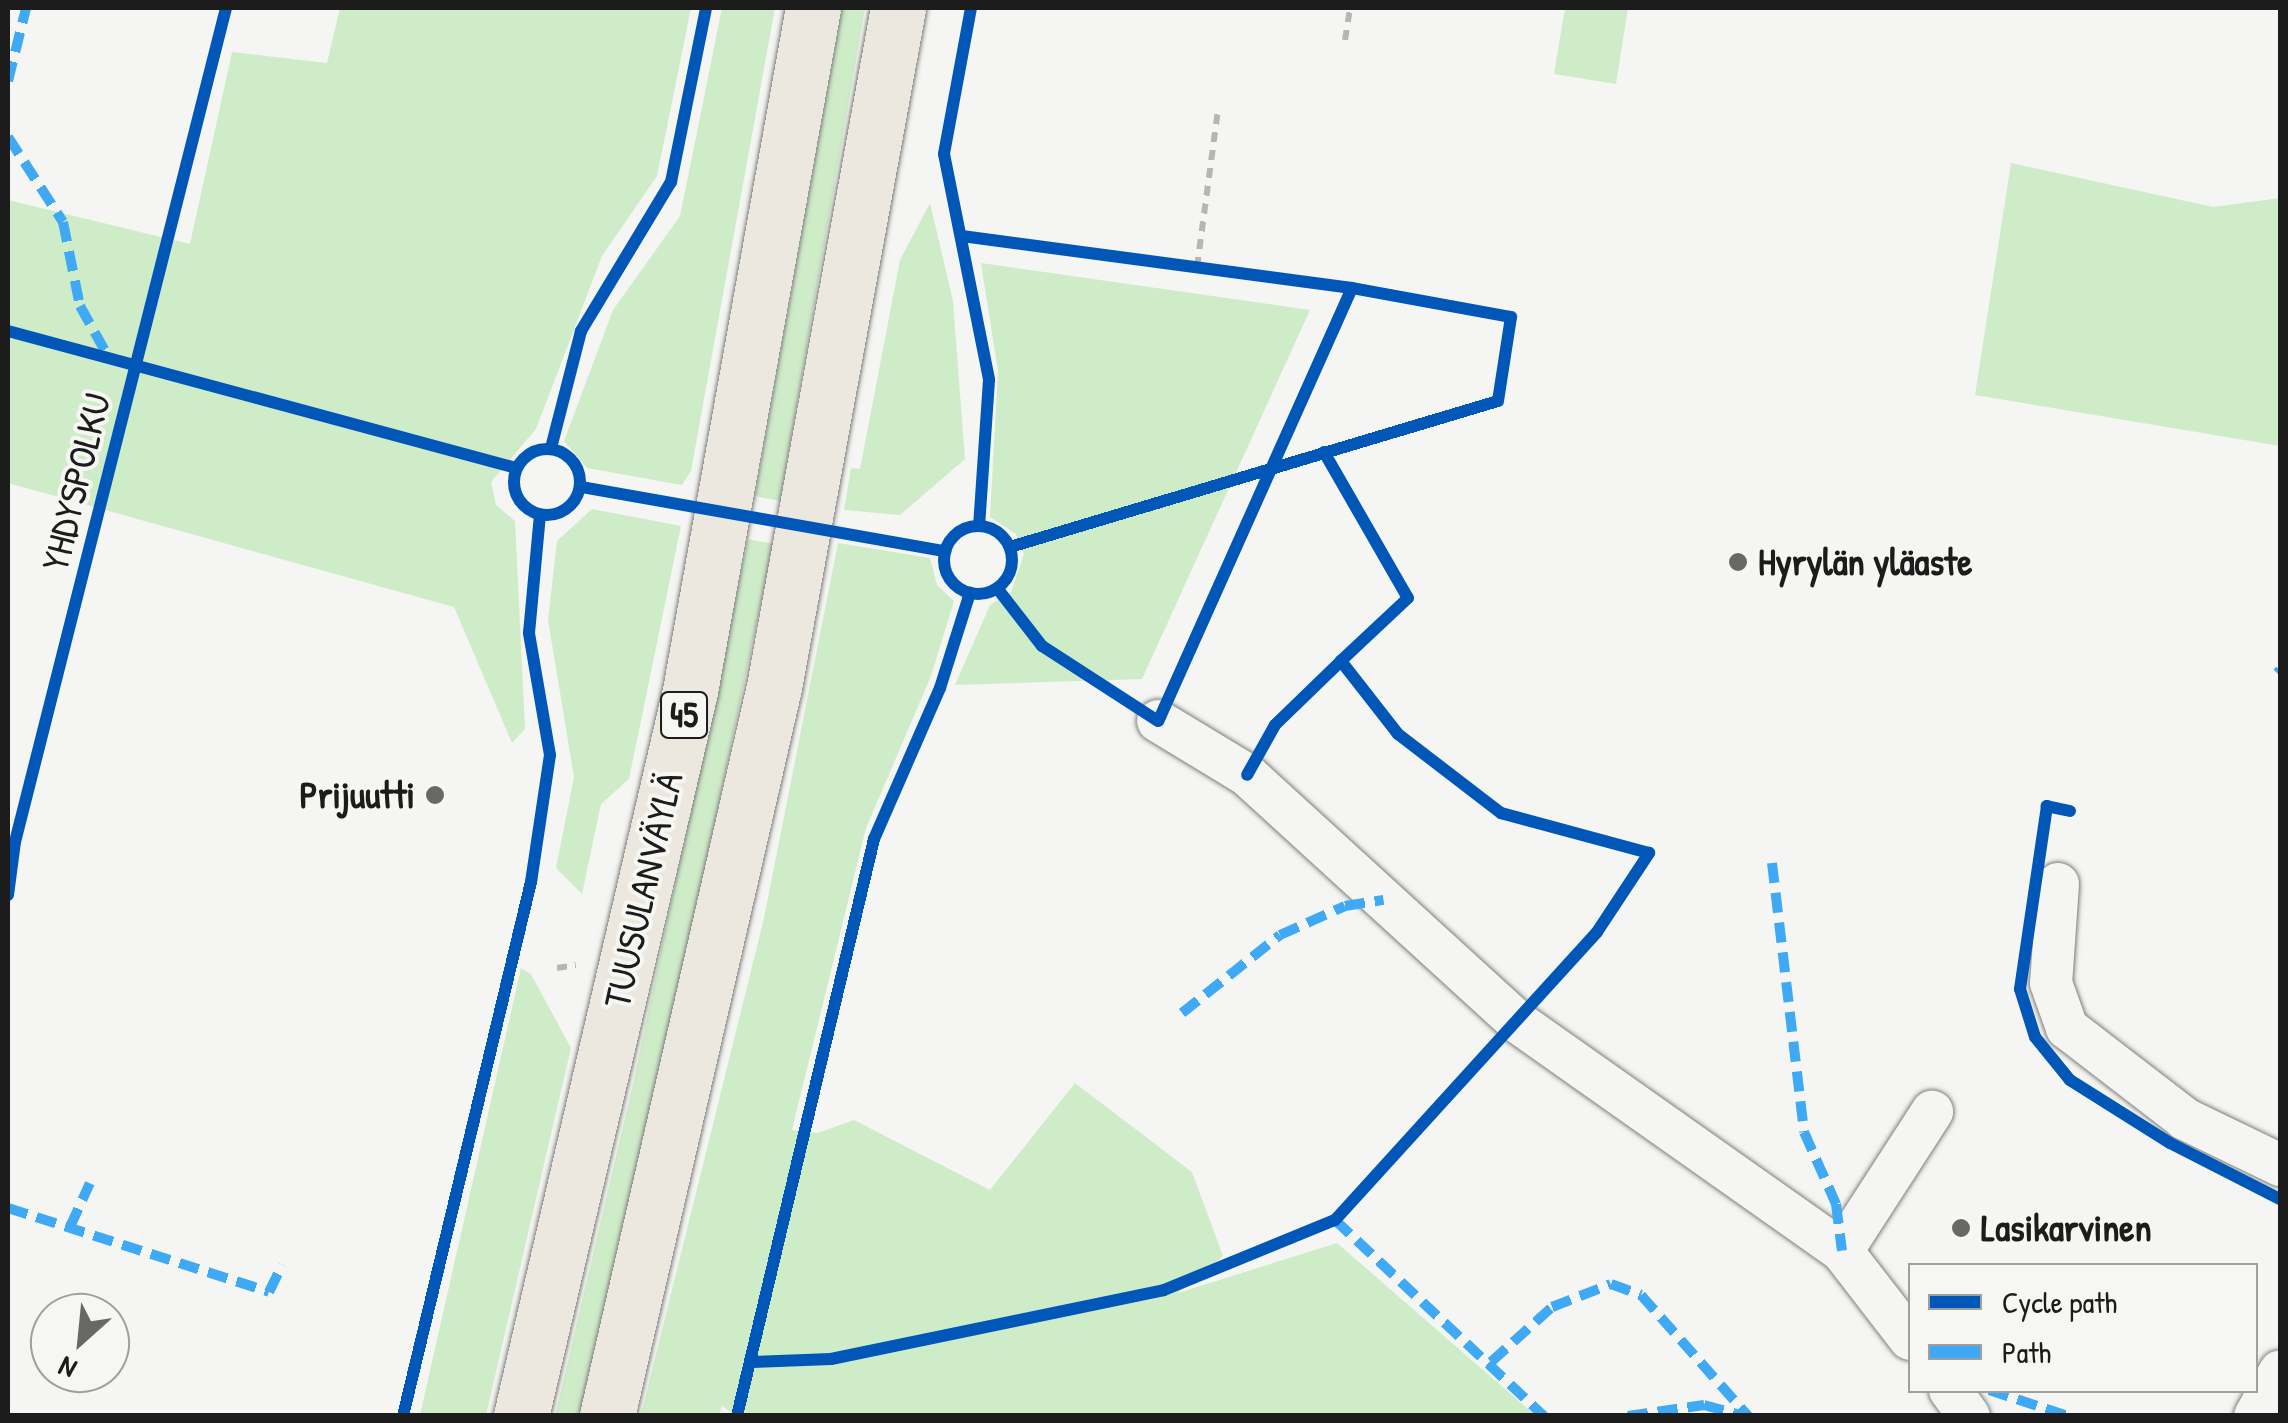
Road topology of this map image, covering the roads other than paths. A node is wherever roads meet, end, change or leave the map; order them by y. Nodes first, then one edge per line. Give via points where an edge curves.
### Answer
1 (813, 8) edge
2 (898, 8) edge
3 (1158, 721) dead end
4 (2058, 884) dead end
5 (1932, 1112) dead end
6 (2280, 1166) edge
7 (1842, 1251) junction
8 (1908, 1336) edge
9 (1952, 1393) edge
10 (521, 1416) edge
11 (607, 1416) edge
12 (1969, 1416) edge

1 - 10 main road, TUUSULANVÄYLÄ / 45 via 690,692
2 - 11 main road, 45 via 774,687
3 - 7 lane via 1247,775 1516,1021
4 - 6 lane via 2051,983 2067,1028 2185,1118
5 - 7 lane
7 - 8 lane
9 - 12 lane

